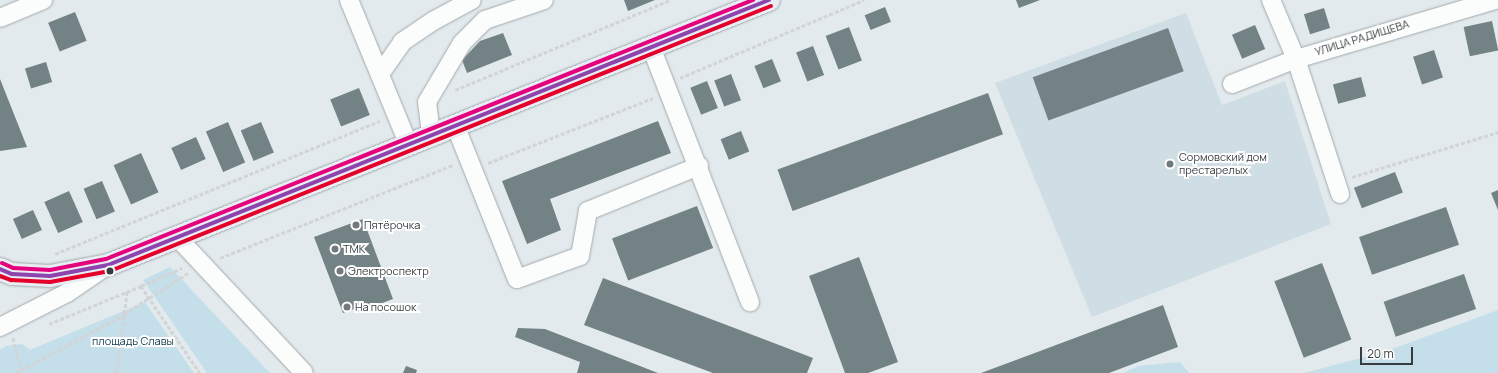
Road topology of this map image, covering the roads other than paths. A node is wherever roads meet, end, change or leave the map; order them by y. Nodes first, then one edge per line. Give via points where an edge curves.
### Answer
1 (43, 0) edge
2 (349, 0) edge
3 (472, 0) edge
4 (477, 0) edge
5 (544, 0) edge
6 (770, 0) edge
7 (1271, 0) edge
8 (1495, 0) edge
9 (0, 18) edge
10 (485, 20) junction
11 (651, 47) junction
12 (1296, 59) junction
13 (380, 74) junction
14 (1232, 84) dead end
15 (455, 125) junction
16 (431, 134) junction
17 (408, 143) junction
18 (699, 166) junction
19 (1338, 188) road end
20 (176, 236) junction
21 (108, 265) junction
22 (0, 269) edge
23 (750, 302) dead end
24 (0, 327) edge
25 (304, 373) edge

1 - 9 street
2 - 13 street
3 - 13 street via 433,21 402,42
4 - 10 street
5 - 10 street
6 - 11 main road
7 - 12 street
8 - 12 street, УЛИЦА РАДИЩЕВА
10 - 16 street via 462,43 427,102
11 - 15 main road
11 - 18 street
12 - 14 street, УЛИЦА РАДИЩЕВА
12 - 19 street
13 - 17 street
15 - 16 main road
15 - 18 street via 517,279 580,256 588,211
16 - 17 main road
17 - 20 main road
18 - 23 street
20 - 21 main road
20 - 25 street
21 - 22 main road via 50,276 12,274
21 - 24 street via 67,293

